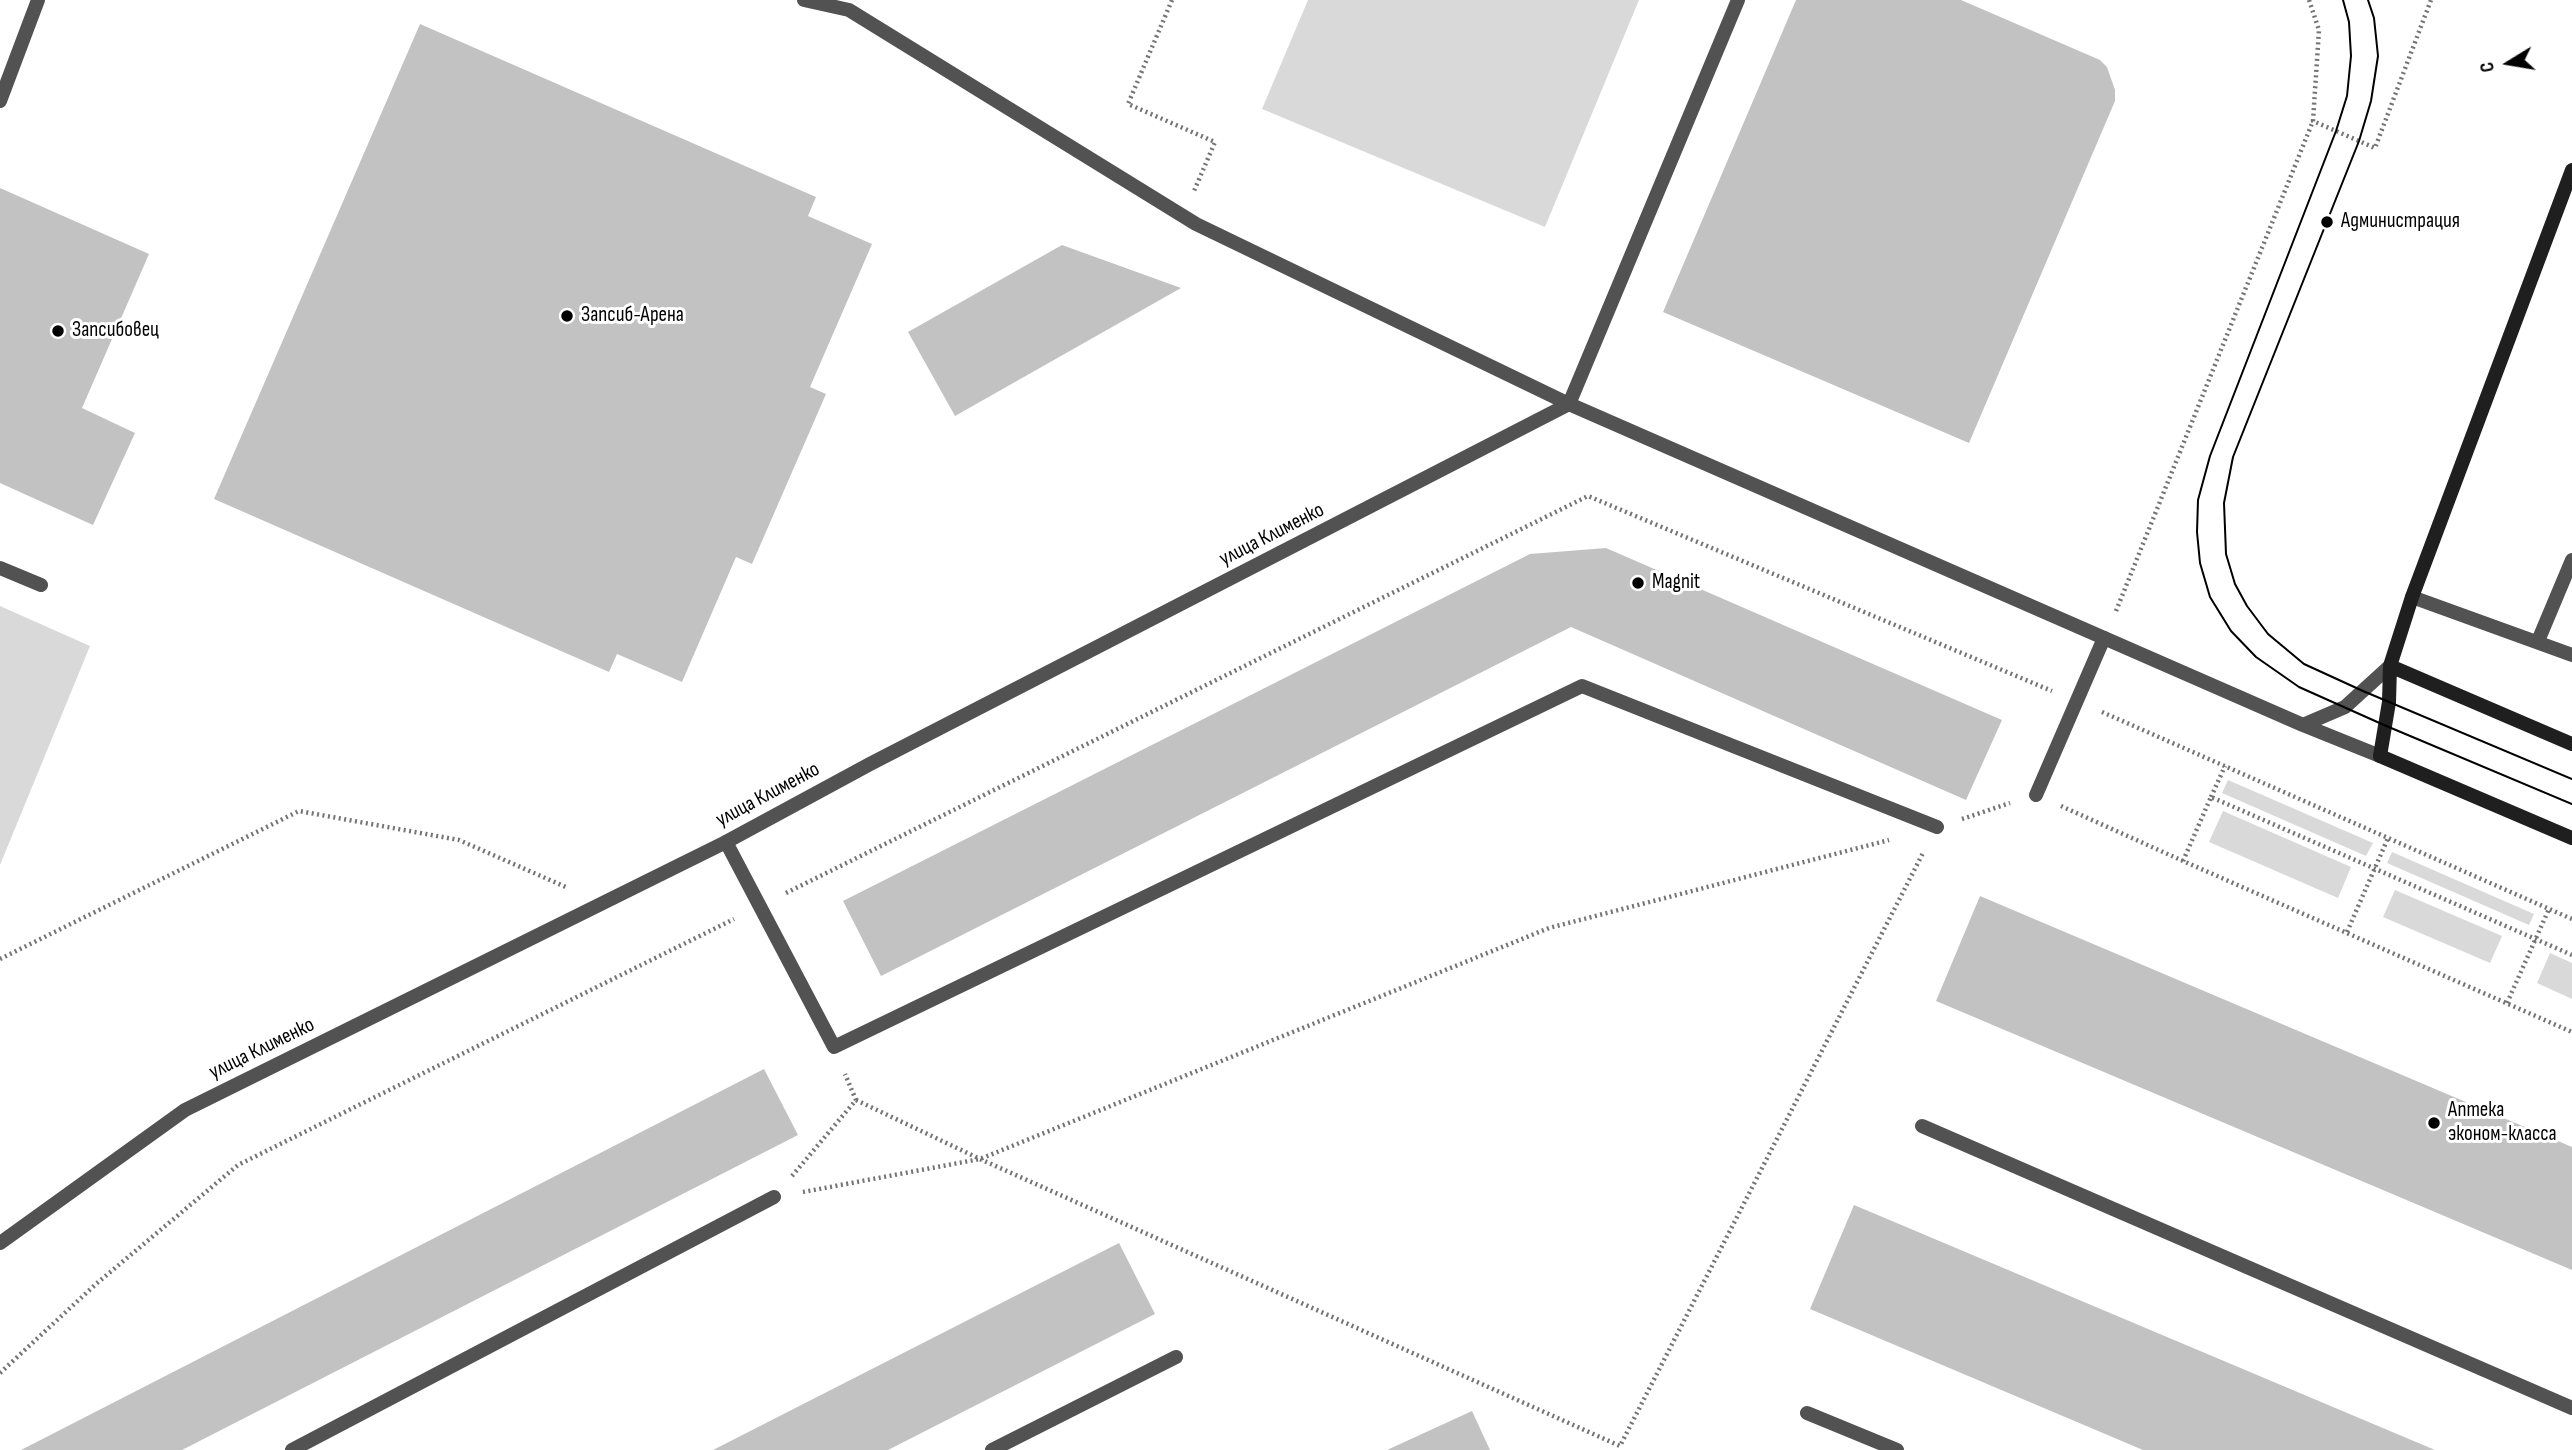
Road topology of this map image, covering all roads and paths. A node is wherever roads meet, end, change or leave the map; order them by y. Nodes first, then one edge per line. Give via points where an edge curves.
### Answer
1 (38, 0) edge
2 (804, 0) edge
3 (1172, 0) edge
4 (1738, 0) edge
5 (2309, 0) edge
6 (2431, 0) edge
7 (0, 101) edge
8 (2313, 121) junction
9 (2572, 170) edge
10 (1183, 216) junction
11 (1569, 404) junction
12 (2572, 560) edge
13 (0, 568) edge
14 (41, 585) dead end
15 (2412, 597) junction
16 (2105, 638) junction
17 (2538, 641) junction
18 (2572, 655) edge
19 (2390, 666) junction
20 (2303, 725) junction
21 (2572, 744) edge
22 (2380, 756) junction
23 (2225, 766) dead end
24 (2036, 795) junction
25 (2211, 797) junction
26 (1937, 827) junction
27 (2388, 838) dead end
28 (2572, 838) edge
29 (726, 842) junction
30 (2183, 861) junction
31 (2375, 869) junction
32 (603, 903) junction
33 (2549, 909) dead end
34 (2347, 932) junction
35 (2536, 939) junction
36 (2572, 956) edge
37 (0, 960) edge
38 (2507, 1003) junction
39 (2572, 1032) edge
40 (834, 1047) junction
41 (856, 1100) junction
42 (1922, 1126) dead end
43 (980, 1159) junction
44 (774, 1197) junction
45 (0, 1242) edge
46 (1177, 1357) dead end
47 (2572, 1408) edge
48 (1807, 1413) dead end
49 (1620, 1446) junction
50 (292, 1450) edge
51 (992, 1450) edge
52 (1615, 1450) edge
53 (1897, 1450) edge

1 - 7 street
2 - 10 street via 849,9
3 - 10 path via 1128,104 1215,142
4 - 11 street
5 - 8 path via 2319,30
6 - 8 path via 2375,148
8 - 16 path
9 - 15 street
10 - 11 street
11 - 16 street
11 - 29 street, улица Клименко
12 - 17 street
13 - 14 street
15 - 17 street
15 - 19 street
16 - 20 street
16 - 24 street
17 - 18 street
19 - 20 street via 2346,707
19 - 21 street
19 - 22 street
20 - 22 street
22 - 28 street
23 - 25 path
24 - 26 path
24 - 30 path
25 - 30 path
25 - 31 path
26 - 40 street via 1582,686
26 - 43 path via 1549,928
26 - 49 path
27 - 31 path
29 - 32 street, улица Клименко
29 - 40 street
30 - 34 path
31 - 34 path
31 - 35 path
32 - 37 path via 458,840 299,811
32 - 45 street, улица Клименко via 185,1110
33 - 35 path
34 - 38 path
35 - 36 path
35 - 38 path
38 - 39 path
40 - 41 path
41 - 43 path
41 - 44 path
42 - 47 street
43 - 44 path
43 - 49 path
44 - 50 street
46 - 51 street
48 - 53 street
49 - 52 path

